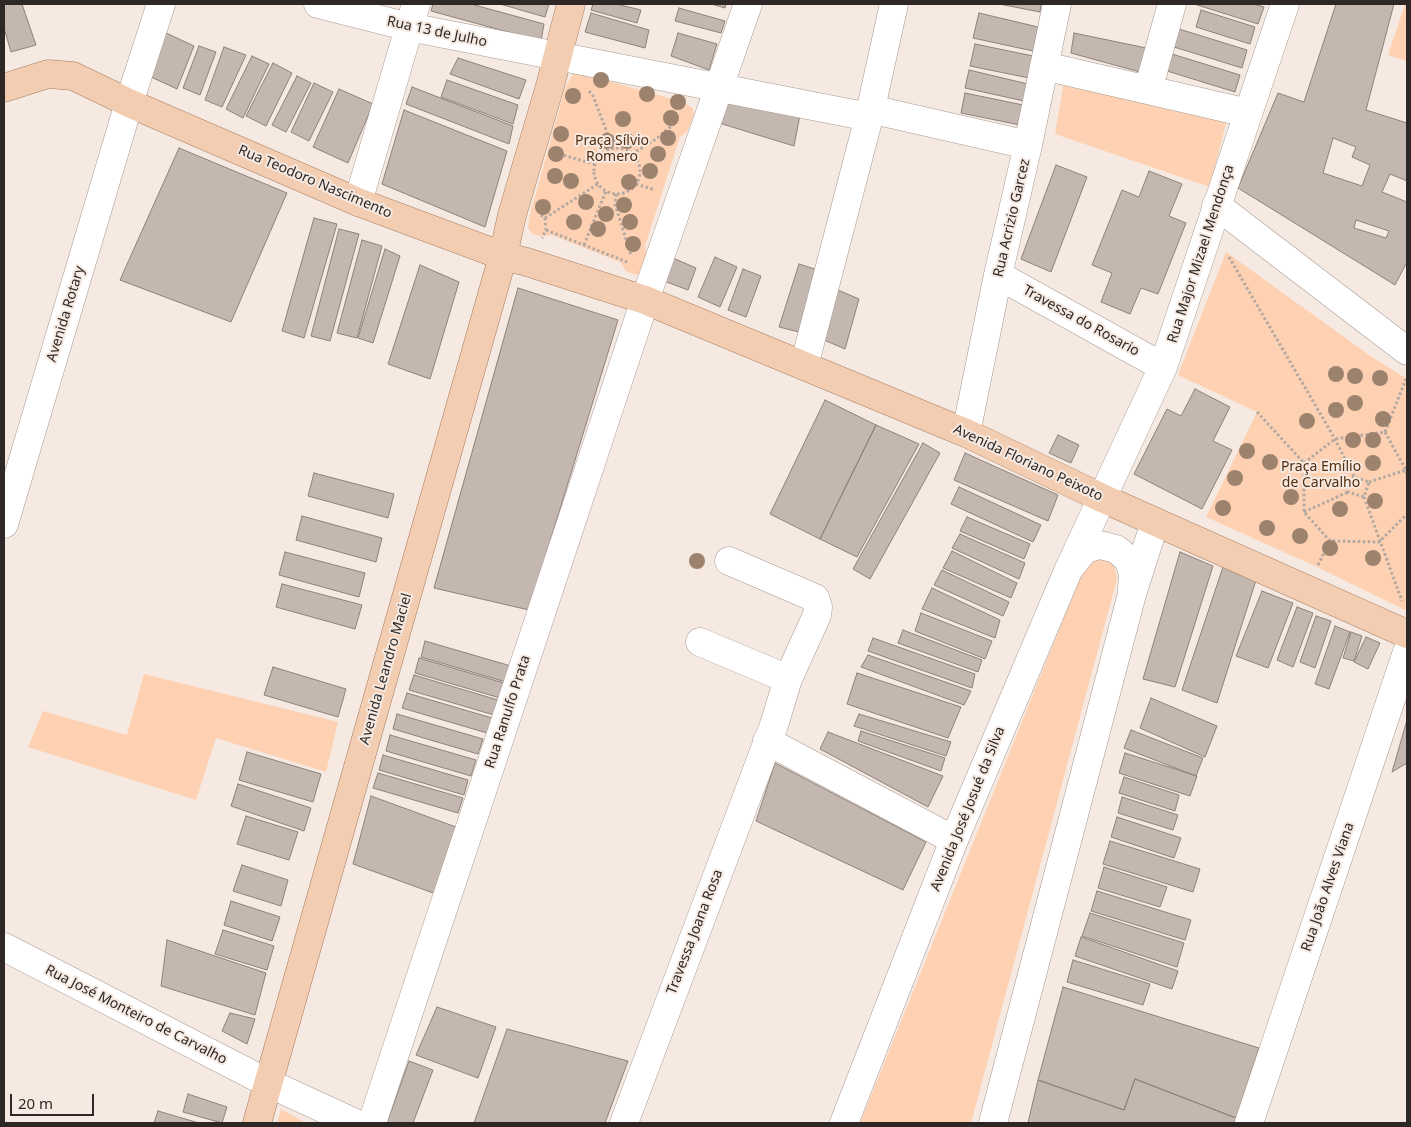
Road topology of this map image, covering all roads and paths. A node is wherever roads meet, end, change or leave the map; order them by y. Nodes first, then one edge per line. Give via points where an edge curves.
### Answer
1 (161, 4) edge
2 (318, 4) edge
3 (571, 4) edge
4 (748, 4) edge
5 (894, 4) edge
6 (1057, 4) edge
7 (1172, 4) edge
8 (1285, 4) edge
9 (413, 16) edge
10 (557, 57) junction
11 (1044, 66) junction
12 (583, 85) dead end
13 (4, 88) edge
14 (719, 89) junction
15 (1148, 90) junction
16 (129, 103) junction
17 (869, 113) junction
18 (1248, 113) junction
19 (679, 119) dead end
20 (1028, 145) junction
21 (613, 148) junction
22 (559, 154) dead end
23 (632, 154) junction
24 (594, 164) junction
25 (598, 184) junction
26 (636, 184) junction
27 (606, 192) junction
28 (660, 192) dead end
29 (616, 194) junction
30 (358, 202) junction
31 (1216, 205) junction
32 (545, 218) dead end
33 (546, 230) dead end
34 (584, 245) junction
35 (1226, 252) dead end
36 (503, 256) junction
37 (631, 258) dead end
38 (627, 262) dead end
39 (998, 275) junction
40 (645, 300) junction
41 (1407, 351) edge
42 (804, 366) junction
43 (1163, 367) junction
44 (1407, 374) edge
45 (1257, 412) dead end
46 (1385, 432) junction
47 (966, 433) junction
48 (1335, 439) junction
49 (1304, 462) junction
50 (1406, 470) edge
51 (1354, 477) junction
52 (1407, 478) edge
53 (1369, 482) junction
54 (1348, 492) junction
55 (1364, 497) junction
56 (1102, 498) junction
57 (1304, 512) junction
58 (1407, 514) edge
59 (1155, 522) junction
60 (4, 524) edge
61 (1379, 542) junction
62 (729, 561) dead end
63 (1068, 571) junction
64 (1132, 594) junction
65 (1406, 622) edge
66 (700, 642) dead end
67 (1407, 652) edge
68 (788, 679) junction
69 (767, 741) junction
70 (954, 840) junction
71 (4, 947) edge
72 (268, 1083) junction
73 (257, 1123) edge
74 (355, 1123) edge
75 (372, 1123) edge
76 (624, 1123) edge
77 (844, 1123) edge
78 (993, 1123) edge
79 (1249, 1123) edge

1 - 16 street, Avenida Rotary
2 - 9 street, Rua 13 de Julho
3 - 10 main road
4 - 14 street
5 - 17 street
6 - 11 street, Rua Acrizio Garcez
7 - 15 street
8 - 18 street, Rua Major Mizael Mendonça
9 - 10 street, Rua 13 de Julho
9 - 30 street
10 - 14 street
10 - 36 main road
11 - 15 street
11 - 20 street, Rua Acrizio Garcez
12 - 21 path via 593,96
13 - 16 main road, Rua Teodoro Nascimento via 48,74 61,74 73,76
14 - 17 street
14 - 40 street
15 - 18 street
16 - 30 main road, Rua Teodoro Nascimento
16 - 60 street, Avenida Rotary
17 - 20 street
17 - 42 street
18 - 31 street, Rua Major Mizael Mendonça
19 - 23 path
20 - 39 street, Rua Acrizio Garcez
21 - 23 path
21 - 24 path via 601,154
22 - 24 path
23 - 26 path via 640,168
24 - 25 path
25 - 27 path
25 - 32 path
26 - 28 path
26 - 29 path via 627,192
27 - 29 path
27 - 34 path
29 - 37 path via 615,204
30 - 36 main road, Rua Teodoro Nascimento
31 - 41 street
31 - 43 street, Rua Major Mizael Mendonça
33 - 34 path
34 - 38 path
35 - 48 path
36 - 40 main road
36 - 72 main road, Avenida Leandro Maciel
39 - 43 street, Travessa do Rosario
39 - 47 street, Rua Acrizio Garcez
40 - 42 main road, Avenida Floriano Peixoto
40 - 75 street, Rua Ranulfo Prata
42 - 47 main road, Avenida Floriano Peixoto
43 - 56 street, Rua Major Mizael Mendonça
44 - 46 path
45 - 49 path
46 - 48 path
46 - 50 path
47 - 56 main road, Avenida Floriano Peixoto
48 - 49 path
48 - 51 path
49 - 57 path
50 - 52 path
50 - 53 path
51 - 53 path
51 - 54 path
53 - 55 path
54 - 55 path
54 - 57 path
55 - 61 path
56 - 59 main road, Avenida Floriano Peixoto
56 - 63 street, Avenida José Josué da Silva
57 - 61 path via 1330,541
58 - 61 path
59 - 64 street
59 - 65 main road, Avenida Floriano Peixoto
61 - 65 path
62 - 68 street, Travessa Joana Rosa via 815,598 817,615
63 - 64 street via 1084,550 1108,546 1128,559 1133,575
63 - 70 street, Avenida José Josué da Silva
64 - 78 street
66 - 68 street
67 - 79 street, Rua João Alves Viana
68 - 69 street, Travessa Joana Rosa
69 - 70 street
69 - 76 street, Travessa Joana Rosa
70 - 77 street, Avenida José Josué da Silva
71 - 72 street, Rua José Monteiro de Carvalho
72 - 73 main road, Avenida Leandro Maciel
72 - 74 street, Rua José Monteiro de Carvalho

